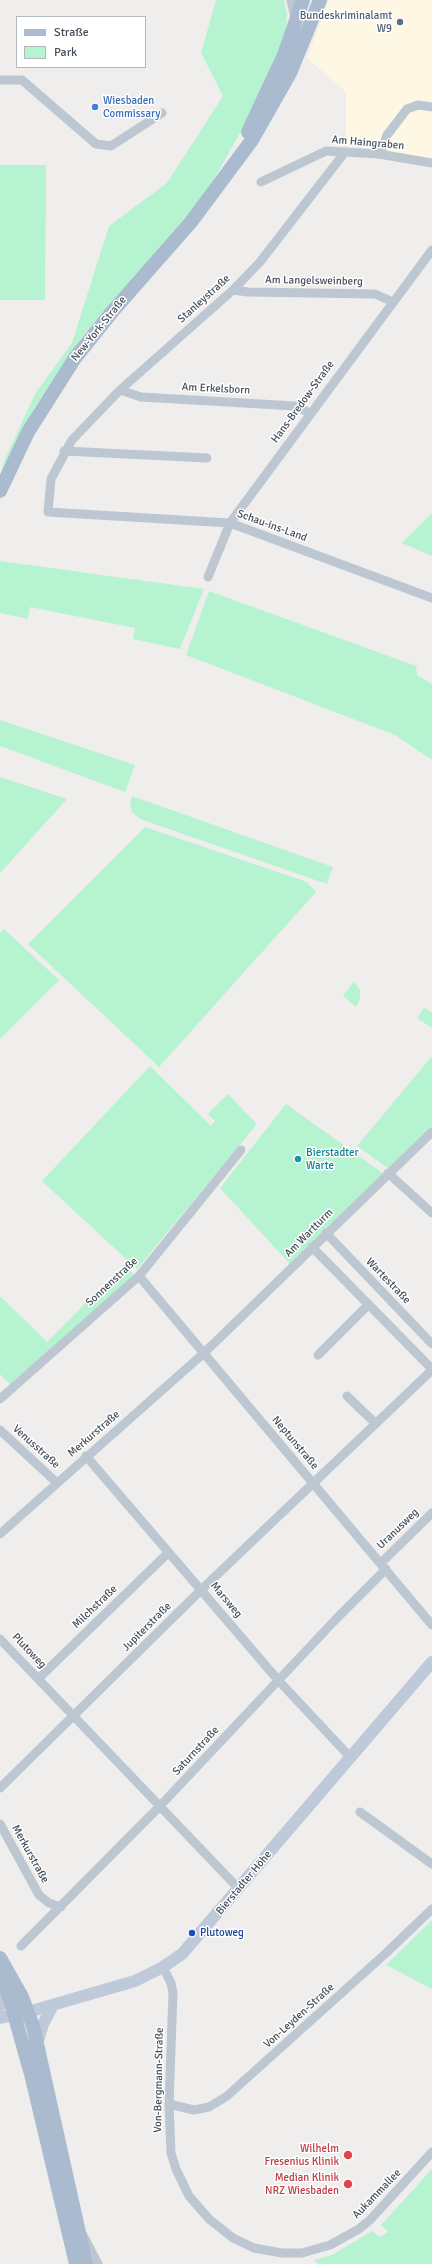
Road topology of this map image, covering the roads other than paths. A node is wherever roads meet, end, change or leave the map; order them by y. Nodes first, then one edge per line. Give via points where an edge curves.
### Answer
1 (291, 0) edge
2 (303, 0) edge
3 (320, 0) edge
4 (296, 22) junction
5 (0, 80) edge
6 (432, 107) edge
7 (162, 113) dead end
8 (345, 152) junction
9 (380, 154) junction
10 (432, 163) edge
11 (221, 182) junction
12 (261, 182) dead end
13 (432, 250) edge
14 (233, 290) junction
15 (393, 302) junction
16 (120, 390) junction
17 (310, 412) junction
18 (64, 451) junction
19 (207, 458) dead end
20 (0, 491) edge
21 (48, 512) joint
22 (230, 523) junction
23 (208, 577) dead end
24 (432, 598) edge
25 (432, 1132) edge
26 (241, 1150) dead end
27 (388, 1173) junction
28 (432, 1213) edge
29 (326, 1233) junction
30 (312, 1247) junction
31 (139, 1276) junction
32 (368, 1305) junction
33 (432, 1344) edge
34 (204, 1353) junction
35 (318, 1355) dead end
36 (432, 1370) edge
37 (346, 1396) dead end
38 (0, 1399) edge
39 (375, 1423) junction
40 (0, 1430) edge
41 (86, 1456) junction
42 (56, 1482) junction
43 (313, 1484) junction
44 (432, 1513) edge
45 (0, 1534) edge
46 (168, 1553) junction
47 (384, 1566) junction
48 (201, 1590) junction
49 (432, 1625) edge
50 (0, 1639) edge
51 (432, 1662) edge
52 (39, 1678) junction
53 (278, 1680) junction
54 (75, 1715) junction
55 (351, 1758) junction
56 (0, 1788) edge
57 (159, 1807) junction
58 (360, 1812) dead end
59 (0, 1824) edge
60 (432, 1864) edge
61 (239, 1889) junction
62 (61, 1907) junction
63 (432, 1909) edge
64 (21, 1946) dead end
65 (0, 1958) edge
66 (163, 1968) junction
67 (0, 1971) edge
68 (5, 1985) junction
69 (54, 2005) junction
70 (0, 2006) edge
71 (22, 2014) junction
72 (0, 2018) edge
73 (37, 2045) junction
74 (169, 2104) junction
75 (432, 2152) edge
76 (75, 2218) junction
77 (240, 2242) joint
78 (76, 2264) edge
79 (86, 2264) edge
80 (98, 2264) edge

1 - 4 street
2 - 4 main road, New-York-Straße
3 - 11 main road, New-York-Straße via 279,96 252,140
4 - 11 main road, New-York-Straße via 267,94
5 - 7 street via 22,80 96,144 111,146
6 - 9 street via 418,105 407,109 387,135
8 - 9 street, Am Haingraben
8 - 12 street, Am Haingraben via 333,150 318,153
8 - 14 street, Stanleystraße via 260,262
9 - 10 street, Am Haingraben
11 - 20 main road, New-York-Straße via 191,222 75,358 36,419
13 - 15 street, Hans-Bredow-Straße
14 - 15 street, Am Langelsweinberg via 375,294
14 - 16 street, Stanleystraße
15 - 17 street, Hans-Bredow-Straße
16 - 17 street, Am Erkelsborn via 140,397 295,406
16 - 18 street, Stanleystraße
17 - 22 street, Hans-Bredow-Straße
18 - 19 street
18 - 21 street, Stanleystraße via 52,479
21 - 22 street, Schau-ins-Land
22 - 23 street, Hans-Bredow-Straße
22 - 24 street, Schau-ins-Land
25 - 27 street, Am Wartturm
26 - 31 street, Sonnenstraße
27 - 28 street
27 - 29 street, Am Wartturm
29 - 30 street, Am Wartturm
29 - 33 street, Wartestraße
30 - 32 street
30 - 34 street, Am Wartturm
31 - 34 street, Neptunstraße
31 - 38 street, Sonnenstraße
32 - 35 street
32 - 36 street
34 - 41 street, Merkurstraße
34 - 43 street, Neptunstraße
36 - 39 street, Jupiterstraße
37 - 39 street
39 - 43 street, Jupiterstraße
40 - 42 street, Venusstraße
41 - 42 street, Merkurstraße
41 - 46 street, Marsweg
42 - 45 street, Merkurstraße
43 - 47 street, Neptunstraße
43 - 48 street, Jupiterstraße
44 - 47 street, Uranusweg
46 - 48 street, Marsweg
46 - 52 street, Milchstraße
47 - 49 street, Neptunstraße
47 - 53 street, Saturnstraße
48 - 53 street, Marsweg
48 - 54 street, Jupiterstraße
50 - 52 street, Plutoweg
51 - 55 main road, Bierstadter Höhe
52 - 54 street, Plutoweg
53 - 55 street, Marsweg
53 - 57 street, Saturnstraße
54 - 56 street, Jupiterstraße
54 - 57 street, Plutoweg
55 - 61 main road, Bierstadter Höhe
57 - 61 street, Plutoweg
57 - 62 street, Saturnstraße
58 - 60 street
59 - 62 street, Merkurstraße via 39,1895 49,1903
61 - 66 main road, Bierstadter Höhe via 189,1947
62 - 64 street, Saturnstraße
63 - 74 street, Von-Leyden-Straße via 351,1986 227,2096 209,2107 194,2110
65 - 71 main road via 17,1987
66 - 69 main road, Bierstadter Höhe via 135,1981
66 - 74 street, Von-Bergmann-Straße via 172,1982 173,1993
67 - 68 main road
68 - 70 main road
68 - 71 main road
69 - 71 main road, Bierstadter Höhe
69 - 73 main road via 43,2024
71 - 72 main road, Bierstadter Höhe
71 - 73 main road
71 - 78 main road via 31,2074
73 - 76 main road
74 - 77 street, Von-Bergmann-Straße via 171,2153 186,2189 209,2218
75 - 77 street, Aukammallee via 370,2220 330,2245 309,2252 291,2253 269,2251
76 - 79 main road
76 - 80 street

